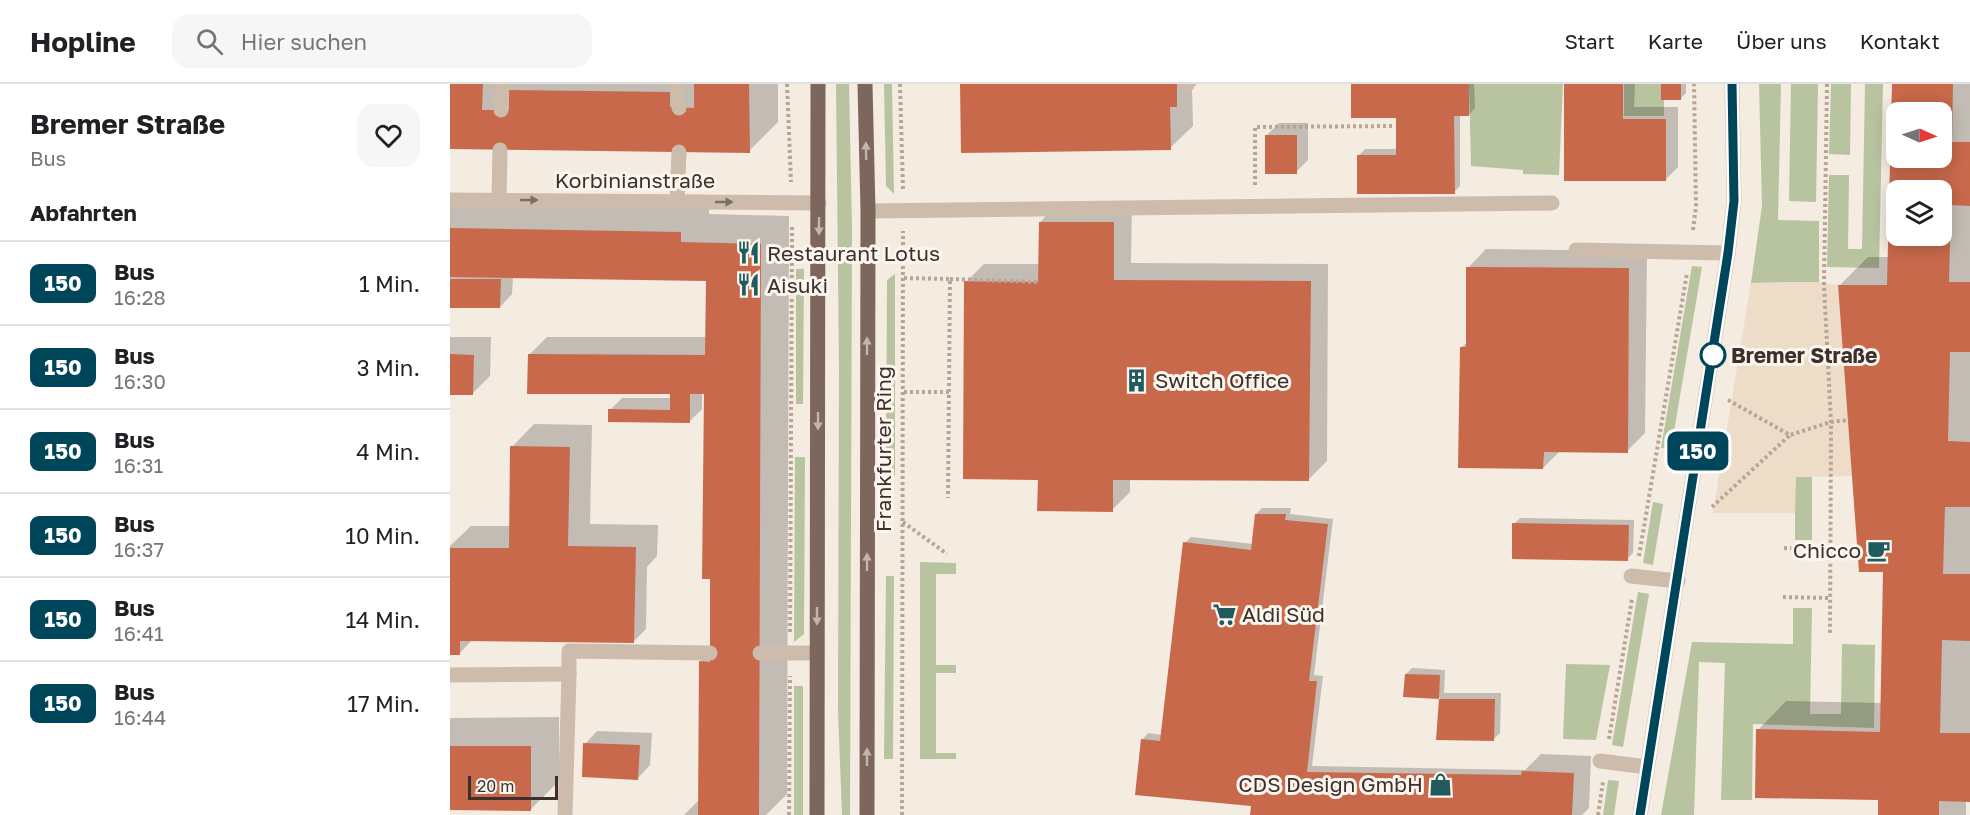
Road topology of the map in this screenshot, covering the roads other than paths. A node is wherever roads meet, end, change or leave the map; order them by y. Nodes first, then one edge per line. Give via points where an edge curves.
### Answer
1 (501, 84) edge
2 (677, 84) edge
3 (818, 84) edge
4 (865, 84) edge
5 (1732, 84) edge
6 (679, 108) dead end
7 (501, 110) dead end
8 (500, 150) dead end
9 (679, 152) dead end
10 (450, 200) edge
11 (499, 200) junction
12 (677, 201) junction
13 (819, 203) junction
14 (1552, 203) dead end
15 (868, 211) junction
16 (1576, 250) dead end
17 (1728, 253) junction
18 (1633, 577) road end
19 (1678, 581) junction
20 (710, 652) dead end
21 (760, 653) dead end
22 (817, 653) junction
23 (569, 674) junction
24 (450, 675) edge
25 (1603, 761) road end
26 (1647, 767) junction
27 (565, 815) edge
28 (817, 815) edge
29 (867, 815) edge
30 (1640, 815) edge

1 - 7 street
2 - 6 street
3 - 13 main road
15 -> 4 main road, Frankfurter Ring
5 - 17 street via 1734,201
8 - 11 street
9 - 12 street
10 - 11 street, Korbinianstraße
11 -> 12 street, Korbinianstraße
12 -> 13 street, Korbinianstraße
13 -> 22 main road
14 - 15 street
29 -> 15 main road, Frankfurter Ring
16 - 17 street
17 - 19 street
18 - 19 street
19 - 26 street
20 - 23 street via 569,651
21 - 22 street
22 - 28 main road
23 - 24 street
23 - 27 street
25 - 26 street
26 - 30 street

